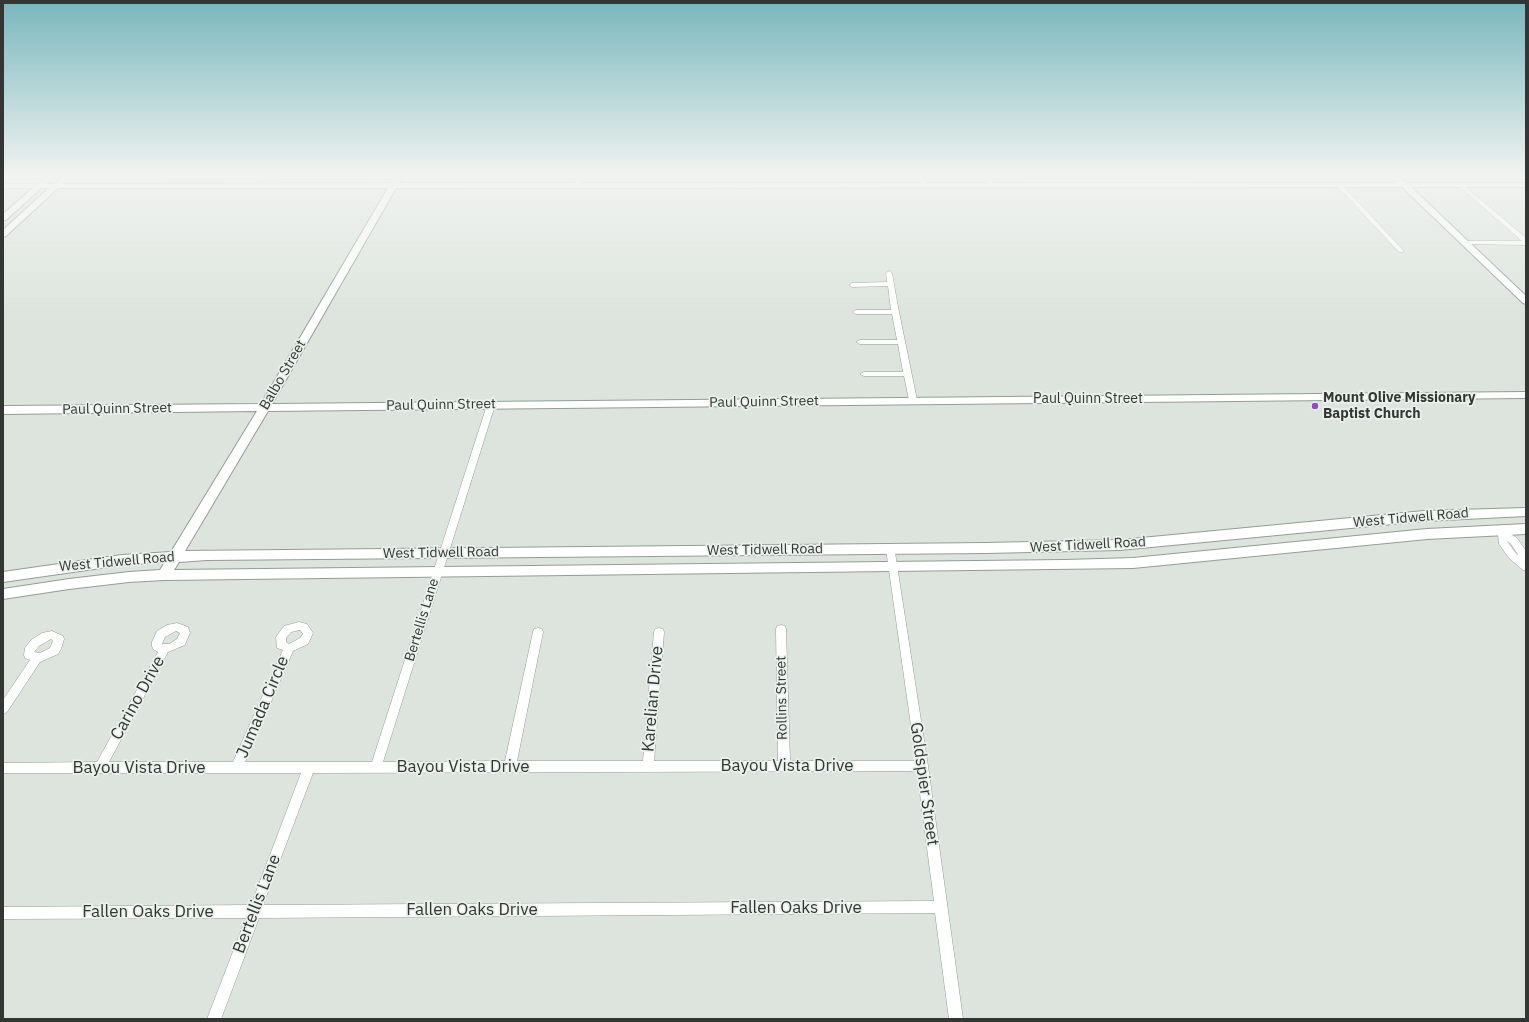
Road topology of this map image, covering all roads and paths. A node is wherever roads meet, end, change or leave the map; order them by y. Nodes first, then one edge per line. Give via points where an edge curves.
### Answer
1 (15, 223) edge
2 (372, 223) edge
3 (1374, 223) edge
4 (1443, 223) edge
5 (1504, 223) edge
6 (3, 234) edge
7 (1526, 242) edge
8 (1465, 243) junction
9 (1401, 251) dead end
10 (889, 273) dead end
11 (890, 284) junction
12 (852, 285) dead end
13 (1526, 301) edge
14 (856, 312) dead end
15 (895, 312) junction
16 (860, 342) dead end
17 (901, 342) junction
18 (864, 374) dead end
19 (908, 374) junction
20 (1526, 395) edge
21 (913, 400) junction
22 (491, 405) junction
23 (264, 407) junction
24 (3, 410) edge
25 (1526, 512) edge
26 (1526, 529) edge
27 (1501, 532) junction
28 (1222, 535) junction
29 (1060, 547) junction
30 (891, 549) junction
31 (668, 551) junction
32 (443, 552) junction
33 (1234, 553) junction
34 (175, 556) junction
35 (1065, 565) junction
36 (1525, 565) edge
37 (894, 566) junction
38 (668, 569) junction
39 (438, 571) junction
40 (164, 575) junction
41 (3, 577) edge
42 (3, 594) edge
43 (781, 629) dead end
44 (538, 632) dead end
45 (659, 632) dead end
46 (289, 648) dead end
47 (165, 649) dead end
48 (37, 658) dead end
49 (3, 709) edge
50 (648, 766) junction
51 (784, 766) junction
52 (922, 766) junction
53 (237, 767) junction
54 (309, 767) junction
55 (376, 767) junction
56 (510, 767) junction
57 (3, 768) edge
58 (100, 768) junction
59 (940, 907) junction
60 (254, 911) junction
61 (3, 913) edge
62 (214, 1019) edge
63 (956, 1019) edge

1 - 6 street
2 - 23 street, Balbo Street
3 - 9 street
4 - 8 street
5 - 7 street
7 - 8 street
8 - 13 street
10 - 11 street
11 - 12 street
11 - 15 street
14 - 15 street
15 - 17 street
16 - 17 street
17 - 19 street
18 - 19 street
19 - 21 street
20 - 21 street, Paul Quinn Street
21 - 22 street, Paul Quinn Street
22 - 23 street, Paul Quinn Street
22 - 32 street, Bertellis Lane
23 - 24 street, Paul Quinn Street
23 - 34 street, Balbo Street
25 - 28 street, West Tidwell Road via 1424,516
26 - 27 street, West Tidwell Road
27 - 33 street, West Tidwell Road via 1427,534
27 - 36 street via 1502,541 1512,555
28 - 29 street, West Tidwell Road via 1120,545
28 - 33 street
29 - 30 street, West Tidwell Road
29 - 35 street
30 - 31 street, West Tidwell Road
30 - 37 street, Goldspier Street
31 - 32 street, West Tidwell Road
31 - 38 street
32 - 34 street, West Tidwell Road
32 - 39 street, Bertellis Lane
33 - 35 street, West Tidwell Road via 1133,563
34 - 40 street, Balbo Street
34 - 41 street, West Tidwell Road via 78,565
35 - 37 street, West Tidwell Road
37 - 38 street, West Tidwell Road
37 - 52 street, Goldspier Street
38 - 39 street, West Tidwell Road
39 - 40 street, West Tidwell Road
39 - 55 street, Bertellis Lane
40 - 42 street, West Tidwell Road via 77,583
43 - 51 street, Rollins Street
44 - 56 street
45 - 50 street, Karelian Drive
46 - 53 street, Jumada Circle
47 - 58 street, Carino Drive
48 - 49 street
50 - 51 street, Bayou Vista Drive
50 - 56 street, Bayou Vista Drive
51 - 52 street, Bayou Vista Drive
52 - 59 street, Goldspier Street
53 - 54 street, Bayou Vista Drive
53 - 58 street, Bayou Vista Drive
54 - 55 street, Bayou Vista Drive
54 - 60 street, Bertellis Lane
55 - 56 street, Bayou Vista Drive
57 - 58 street, Bayou Vista Drive
59 - 60 street, Fallen Oaks Drive
59 - 63 street, Goldspier Street
60 - 61 street, Fallen Oaks Drive
60 - 62 street, Bertellis Lane

